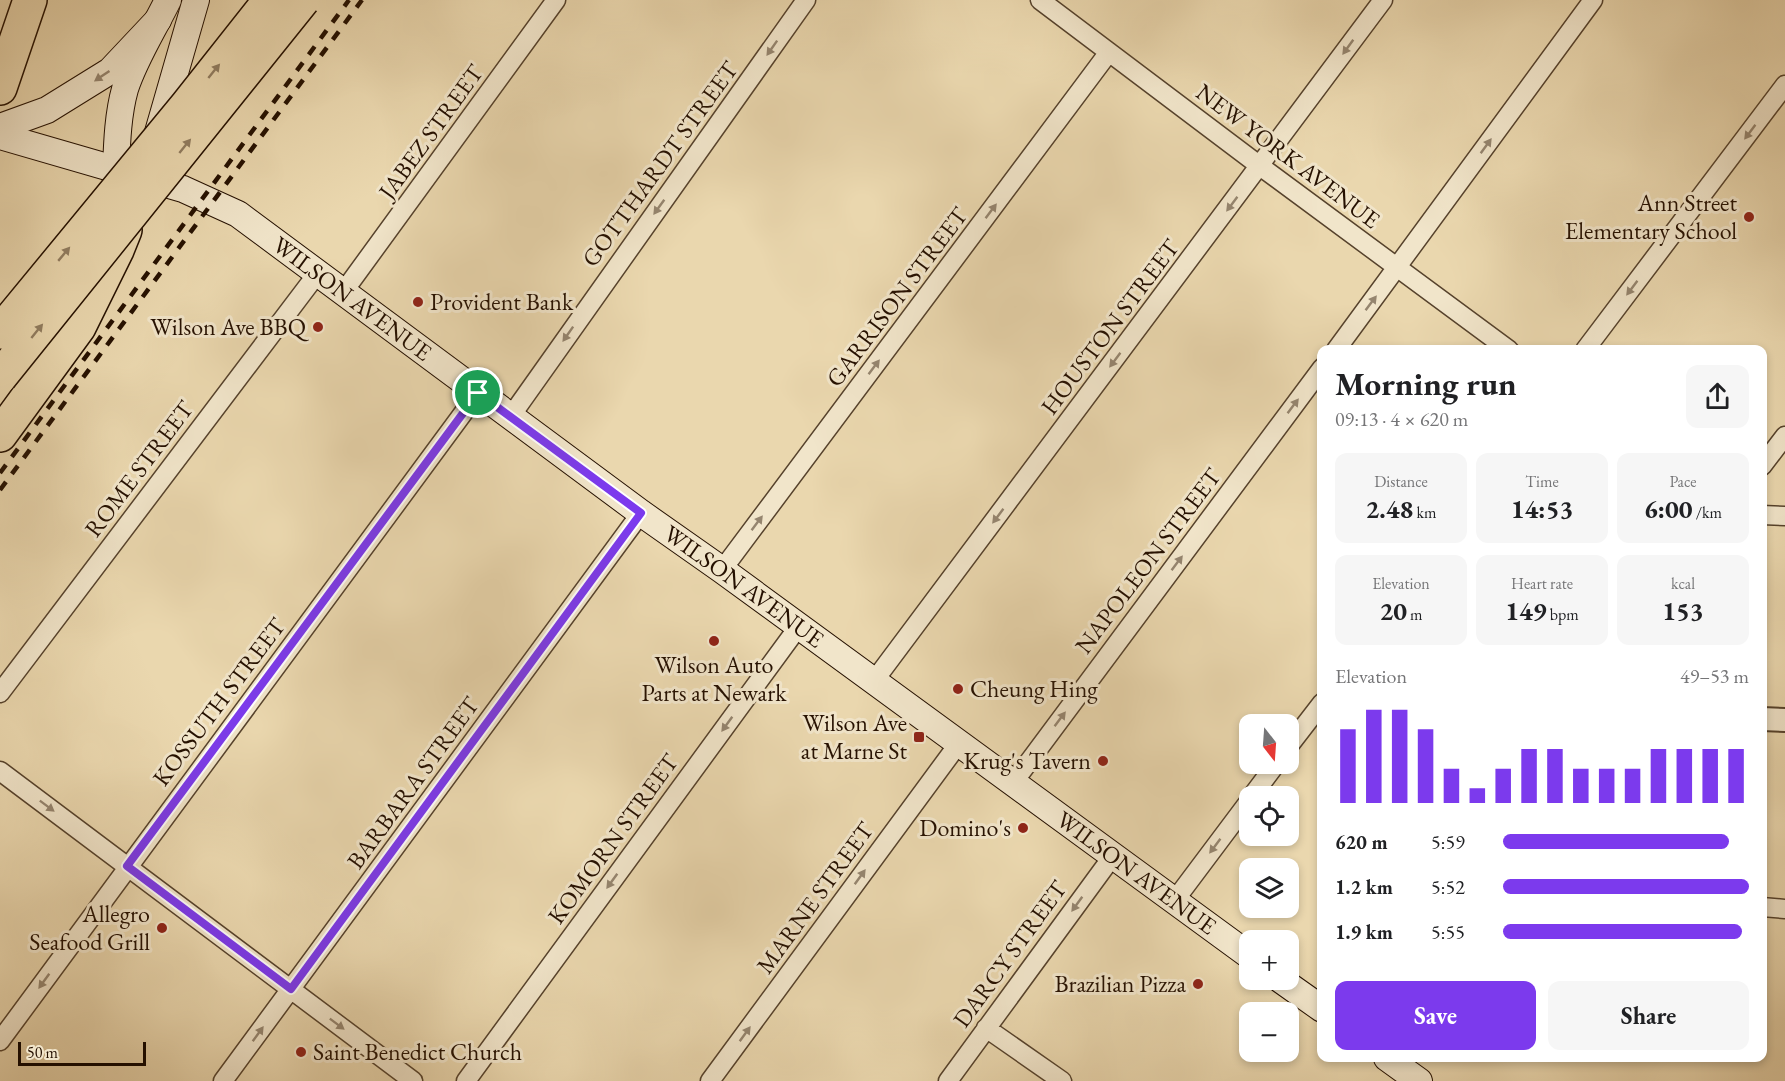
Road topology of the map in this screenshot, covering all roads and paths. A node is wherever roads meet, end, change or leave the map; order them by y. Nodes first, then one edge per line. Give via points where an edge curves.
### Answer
1 (30, 0) edge
2 (196, 0) edge
3 (270, 0) edge
4 (303, 0) edge
5 (556, 0) edge
6 (806, 0) edge
7 (1383, 0) edge
8 (1593, 0) edge
9 (1046, 2) edge
10 (163, 10) edge
11 (1109, 52) junction
12 (4, 79) edge
13 (1785, 85) edge
14 (0, 127) edge
15 (0, 136) edge
16 (1260, 166) junction
17 (131, 172) junction
18 (1398, 266) junction
19 (317, 274) junction
20 (344, 291) junction
21 (0, 332) edge
22 (1340, 345) edge
23 (1502, 345) edge
24 (1589, 345) edge
25 (1317, 375) edge
26 (0, 376) edge
27 (478, 393) junction
28 (511, 416) junction
29 (0, 435) edge
30 (1785, 436) edge
31 (1767, 459) edge
32 (641, 513) junction
33 (1767, 514) edge
34 (1785, 516) edge
35 (722, 570) junction
36 (799, 626) junction
37 (874, 681) junction
38 (0, 693) edge
39 (1317, 709) edge
40 (1767, 718) edge
41 (1785, 720) edge
42 (1299, 733) edge
43 (959, 743) junction
44 (0, 771) edge
45 (1013, 783) junction
46 (1239, 814) edge
47 (1112, 857) junction
48 (127, 866) junction
49 (1175, 900) junction
50 (1767, 907) edge
51 (1785, 909) edge
52 (1239, 948) edge
53 (291, 989) junction
54 (1295, 990) edge
55 (1317, 1006) edge
56 (986, 1028) junction
57 (0, 1041) edge
58 (1393, 1062) edge
59 (223, 1081) edge
60 (413, 1081) edge
61 (465, 1081) edge
62 (710, 1081) edge
63 (948, 1081) edge
64 (1062, 1081) edge
65 (1419, 1081) edge
66 (1426, 1081) edge

1 - 12 highway
2 - 17 main road
21 -> 3 highway, bridge
26 -> 4 highway, bridge
5 - 20 street, JABEZ STREET
6 -> 28 street, GOTTHARDT STREET
7 -> 16 street, HOUSTON STREET
18 -> 8 street
9 - 11 street, NEW YORK AVENUE
10 -> 14 main road via 110,70 47,110
10 - 17 main road via 125,89 118,131
11 - 16 street, NEW YORK AVENUE
35 -> 11 street, GARRISON STREET
13 -> 24 street
15 - 17 main road, WILSON AVENUE
16 - 18 street, NEW YORK AVENUE
16 -> 37 street, HOUSTON STREET
17 - 19 main road, WILSON AVENUE via 183,189 238,214
17 - 29 highway via 117,250 79,327
22 -> 18 street
18 - 23 street, NEW YORK AVENUE
19 - 20 main road, WILSON AVENUE
19 - 38 street, ROME STREET
20 - 27 main road, WILSON AVENUE
45 -> 25 street, NAPOLEON STREET
27 - 28 main road, WILSON AVENUE
27 - 48 street, KOSSUTH STREET
28 - 32 main road, WILSON AVENUE
30 - 31 street
32 - 35 main road, WILSON AVENUE
32 - 53 street, BARBARA STREET
33 - 34 street
35 - 36 main road, WILSON AVENUE
36 - 37 main road, WILSON AVENUE
36 -> 61 street, KOMORN STREET
37 - 43 main road, WILSON AVENUE
39 - 42 street
40 - 41 street
43 - 45 main road, WILSON AVENUE
62 -> 43 street, MARNE STREET
44 -> 48 street
45 - 47 main road, WILSON AVENUE
46 -> 49 street
47 - 49 main road, WILSON AVENUE
47 -> 56 street, DARCY STREET
48 - 53 street
48 -> 57 street, KOSSUTH STREET
49 - 52 main road, WILSON AVENUE
50 - 51 street
59 -> 53 street, BARBARA STREET
53 -> 60 street
54 - 55 main road
56 - 63 street, DARCY STREET
56 - 64 street
58 - 65 main road
65 - 66 street

